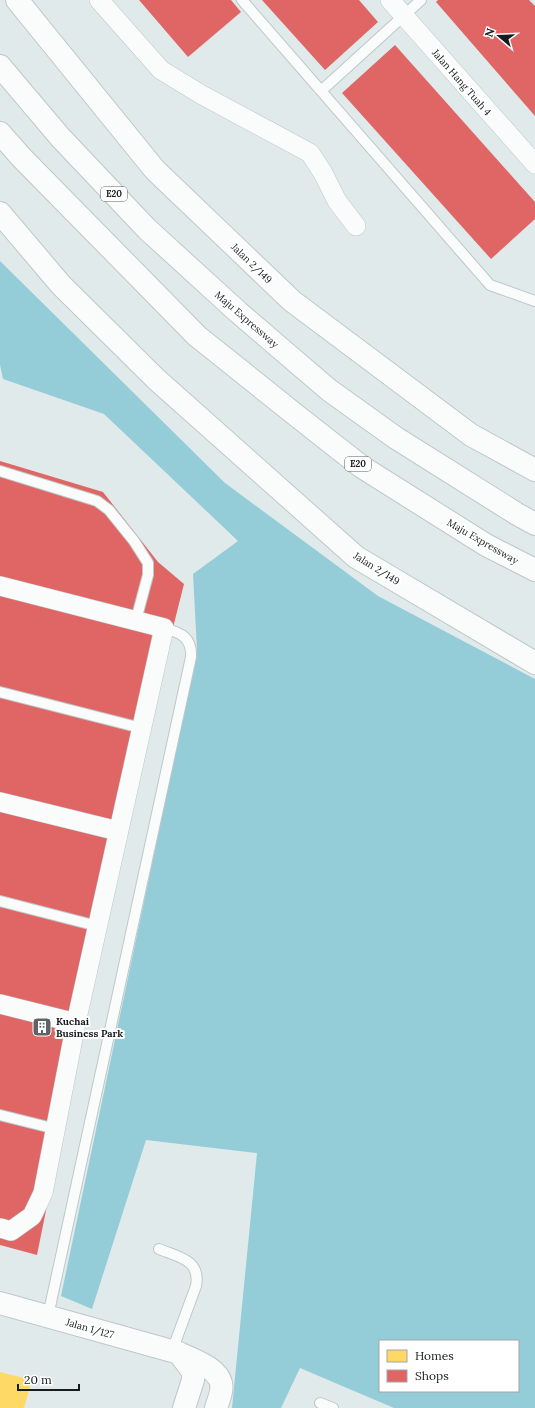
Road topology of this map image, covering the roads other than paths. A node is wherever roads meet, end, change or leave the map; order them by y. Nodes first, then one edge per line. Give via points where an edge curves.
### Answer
1 (17, 0) edge
2 (99, 0) edge
3 (242, 0) edge
4 (390, 0) edge
5 (421, 0) edge
6 (404, 16) junction
7 (0, 66) edge
8 (320, 91) junction
9 (0, 133) edge
10 (535, 164) edge
11 (0, 213) edge
12 (356, 226) dead end
13 (535, 301) edge
14 (535, 470) edge
15 (0, 471) edge
16 (535, 524) edge
17 (535, 570) edge
18 (0, 586) edge
19 (136, 620) junction
20 (164, 628) junction
21 (535, 663) edge
22 (0, 692) edge
23 (142, 728) junction
24 (0, 802) edge
25 (118, 831) junction
26 (0, 901) edge
27 (97, 926) junction
28 (0, 1004) edge
29 (76, 1023) junction
30 (0, 1115) edge
31 (56, 1129) junction
32 (0, 1228) edge
33 (158, 1249) dead end
34 (0, 1303) edge
35 (48, 1316) junction
36 (175, 1352) junction
37 (320, 1403) dead end
38 (184, 1408) edge
39 (216, 1408) edge
40 (332, 1408) edge

1 - 14 main road, Jalan 2/149 via 155,170 292,301 471,435
2 - 12 street via 160,70 310,153 337,202
3 - 8 lane
4 - 6 street, Jalan Hang Tuah 4
5 - 6 lane
6 - 8 lane
6 - 10 street, Jalan Hang Tuah 4
7 - 16 main road, Maju Expressway / E20 via 60,137 147,229 329,390 396,438
8 - 13 lane via 490,285
9 - 17 main road, Maju Expressway / E20 via 197,336 362,467 486,545
11 - 21 main road, Jalan 2/149 via 61,285 156,379 356,556
15 - 19 lane via 98,502 109,510 148,563 148,575
18 - 19 street
19 - 20 street
20 - 23 street
20 - 35 lane via 183,635 191,649 191,657
22 - 23 lane
23 - 25 street
24 - 25 street
25 - 27 street
26 - 27 lane
27 - 29 street
28 - 29 street
29 - 31 street
30 - 31 lane
31 - 32 street via 43,1192 32,1216 11,1231
33 - 36 lane via 190,1263 198,1278
34 - 35 main road, Jalan 1/127
35 - 36 main road, Jalan 1/127
36 - 38 main road via 193,1372
36 - 39 main road, Jalan 1/127 via 217,1374 221,1384
37 - 40 lane

